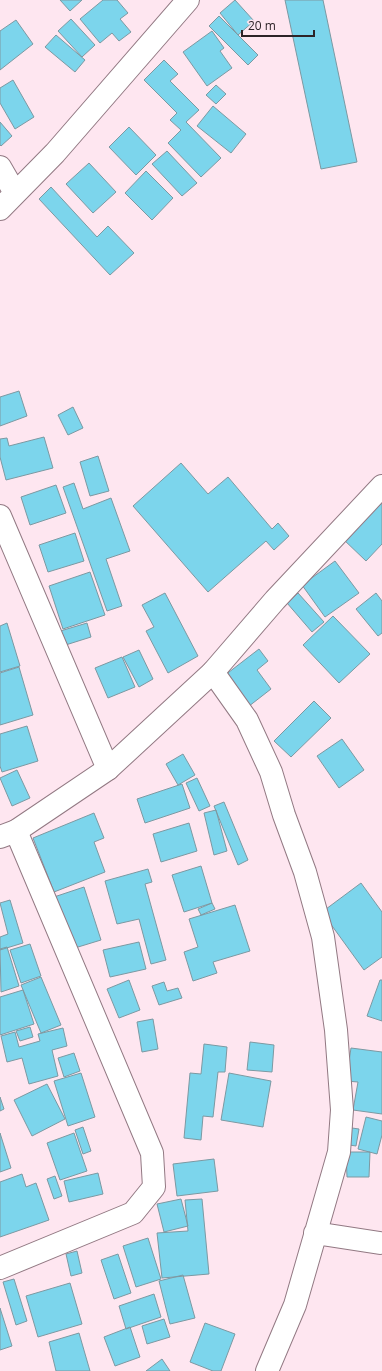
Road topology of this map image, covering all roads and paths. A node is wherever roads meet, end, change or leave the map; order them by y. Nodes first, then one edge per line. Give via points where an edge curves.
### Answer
1 (188, 0) edge
2 (0, 167) edge
3 (15, 193) junction
4 (0, 209) edge
5 (382, 486) edge
6 (0, 516) edge
7 (213, 672) junction
8 (108, 769) junction
9 (8, 834) edge
10 (315, 1233) junction
11 (381, 1246) edge
12 (0, 1268) edge
13 (267, 1371) edge

1 - 3 street via 55,153
2 - 3 street
3 - 4 street
5 - 7 street via 275,600
6 - 8 street
7 - 8 street
7 - 10 street via 247,720 271,772 305,872 323,937 336,1030 342,1110 339,1152
8 - 9 street
9 - 12 street via 152,1153 154,1187 133,1213
10 - 11 street
10 - 13 street via 295,1305

